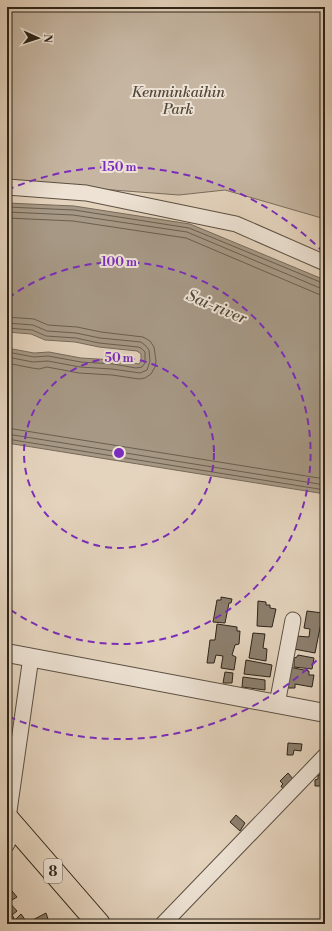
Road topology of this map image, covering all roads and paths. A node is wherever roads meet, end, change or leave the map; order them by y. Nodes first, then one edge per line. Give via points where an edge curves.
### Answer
1 (7, 187) edge
2 (325, 263) edge
3 (293, 620) dead end
4 (7, 653) edge
5 (31, 657) junction
6 (277, 704) junction
7 (325, 713) edge
8 (325, 756) edge
9 (9, 826) edge
10 (99, 924) edge
11 (163, 924) edge

1 - 2 street via 86,193 236,224
3 - 6 street
4 - 5 street
5 - 6 street
5 - 9 street
6 - 7 street
8 - 11 street
9 - 10 main road, 8

